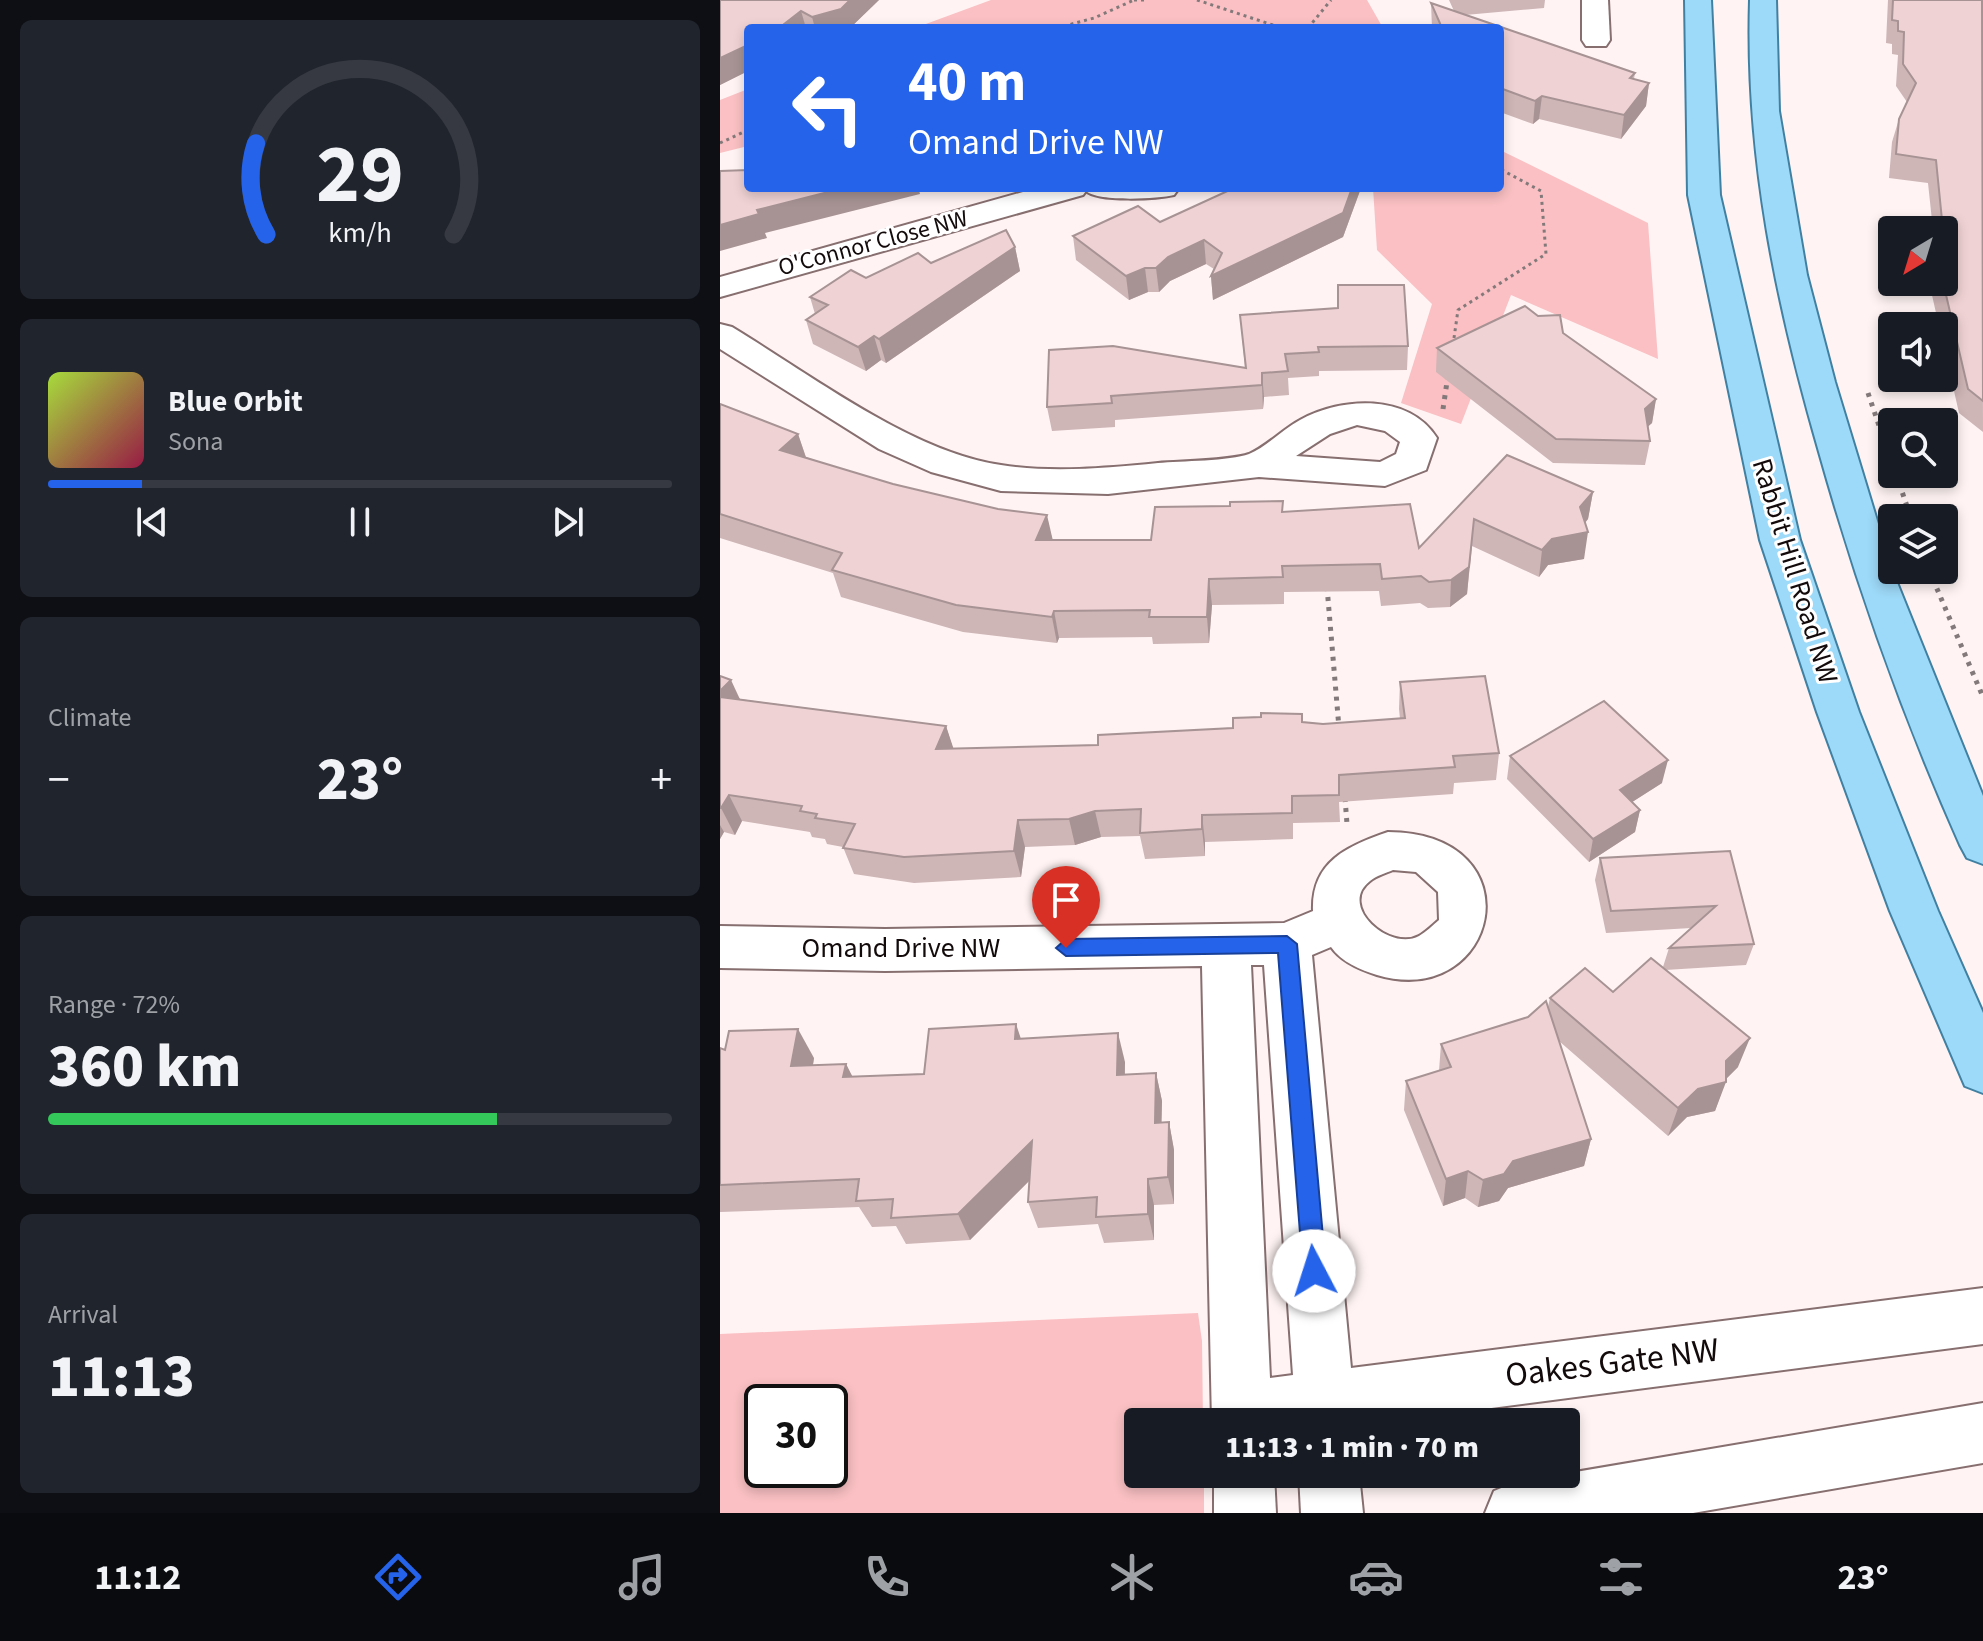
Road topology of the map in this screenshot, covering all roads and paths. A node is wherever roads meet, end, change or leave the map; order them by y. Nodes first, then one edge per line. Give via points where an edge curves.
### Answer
1 (1134, 0) edge
2 (1145, 0) edge
3 (1197, 0) edge
4 (1331, 0) edge
5 (1595, 0) edge
6 (1698, 0) edge
7 (1763, 0) edge
8 (1072, 24) edge
9 (1270, 24) edge
10 (1311, 24) edge
11 (1596, 40) dead end
12 (744, 132) edge
13 (720, 143) edge
14 (1504, 171) edge
15 (1058, 192) edge
16 (720, 287) edge
17 (720, 334) edge
18 (1451, 353) edge
19 (1449, 367) edge
20 (1866, 388) dead end
21 (1443, 410) dead end
22 (1878, 423) edge
23 (1259, 465) dead end
24 (1326, 582) edge
25 (1935, 584) edge
26 (1983, 697) edge
27 (1340, 741) edge
28 (1344, 789) edge
29 (1983, 845) edge
30 (1350, 868) junction
31 (1338, 922) junction
32 (1287, 944) junction
33 (1226, 945) junction
34 (720, 947) edge
35 (1983, 1070) edge
36 (1983, 1316) edge
37 (1241, 1408) edge
38 (1325, 1408) edge
39 (1346, 1408) edge
40 (1983, 1433) edge
41 (1244, 1488) edge
42 (1330, 1488) edge
43 (1245, 1513) edge
44 (1332, 1513) edge
45 (1516, 1513) edge

1 - 2 path
1 - 8 path
3 - 9 path
4 - 10 path
5 - 11 street
6 - 35 main road, Rabbit Hill Road NW via 1704,195 1780,540 1914,911
7 - 29 main road via 1760,55 1772,195 1809,358 1862,541
12 - 13 path
14 - 18 path via 1541,191 1546,254 1458,310
15 - 16 street, O'Connor Close NW
17 - 23 street via 892,441 944,463 1001,478 1108,481
19 - 21 path
20 - 22 path
24 - 27 path
25 - 26 path
28 - 30 path
30 - 31 street via 1336,894
30 - 31 street via 1388,851 1431,858 1459,883 1464,916 1445,946 1407,960 1367,952
31 - 32 street, Omand Drive NW
32 - 33 street, Omand Drive NW
32 - 38 street
33 - 34 street, Omand Drive NW
33 - 37 street
36 - 39 street, Oakes Gate NW
40 - 45 street
41 - 43 street
42 - 44 street

